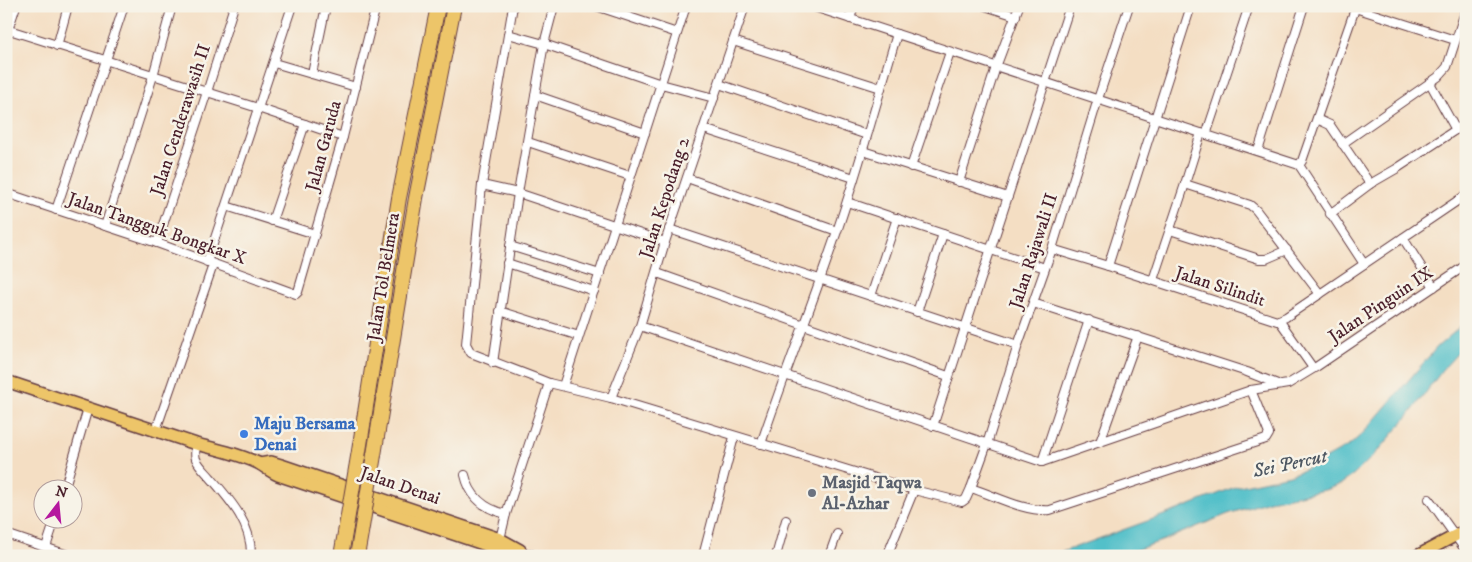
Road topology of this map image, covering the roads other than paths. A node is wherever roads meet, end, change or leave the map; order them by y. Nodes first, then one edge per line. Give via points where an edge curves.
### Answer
1 (16, 6) edge
2 (68, 6) edge
3 (124, 6) edge
4 (172, 6) edge
5 (234, 6) edge
6 (292, 6) edge
7 (326, 6) edge
8 (376, 6) edge
9 (438, 6) edge
10 (454, 6) edge
11 (513, 6) edge
12 (554, 6) edge
13 (596, 6) edge
14 (686, 6) edge
15 (745, 6) edge
16 (811, 6) edge
17 (854, 6) edge
18 (985, 6) edge
19 (1019, 6) edge
20 (1070, 6) edge
21 (1129, 6) edge
22 (1192, 6) edge
23 (1249, 6) edge
24 (1304, 6) edge
25 (1356, 7) edge
26 (1466, 9) edge
27 (1016, 16) junction
28 (850, 19) junction
29 (7, 32) edge
30 (677, 33) junction
31 (508, 34) junction
32 (897, 34) junction
33 (1455, 40) junction
34 (733, 41) junction
35 (544, 44) junction
36 (57, 46) junction
37 (950, 52) junction
38 (105, 61) junction
39 (274, 63) junction
40 (996, 67) junction
41 (312, 74) junction
42 (153, 76) junction
43 (1045, 82) junction
44 (1430, 83) junction
45 (661, 84) junction
46 (719, 84) junction
47 (356, 87) junction
48 (880, 88) junction
49 (207, 92) junction
50 (535, 96) junction
51 (714, 98) junction
52 (1098, 99) junction
53 (258, 108) junction
54 (1155, 118) junction
55 (1316, 119) junction
56 (1466, 123) edge
57 (305, 124) junction
58 (704, 129) junction
59 (1456, 130) junction
60 (644, 133) junction
61 (1204, 134) junction
62 (867, 135) junction
63 (343, 137) junction
64 (528, 142) junction
65 (1342, 144) junction
66 (863, 151) junction
67 (1258, 151) junction
68 (1299, 165) junction
69 (911, 167) junction
70 (630, 176) junction
71 (687, 178) junction
72 (854, 178) junction
73 (959, 182) junction
74 (1185, 184) junction
75 (1370, 184) junction
76 (482, 185) junction
77 (6, 193) edge
78 (518, 193) junction
79 (1466, 195) edge
80 (1008, 197) junction
81 (847, 202) junction
82 (226, 206) junction
83 (56, 210) junction
84 (1330, 214) junction
85 (897, 218) junction
86 (272, 221) junction
87 (614, 225) junction
88 (105, 226) junction
89 (669, 229) junction
90 (1170, 230) junction
91 (837, 231) junction
92 (315, 234) junction
93 (943, 234) junction
94 (1403, 238) junction
95 (665, 242) junction
96 (157, 243) junction
97 (510, 246) junction
98 (1052, 249) junction
99 (991, 250) junction
100 (1287, 250) junction
101 (210, 263) junction
102 (507, 264) junction
103 (1364, 264) junction
104 (1466, 265) edge
105 (1108, 266) junction
106 (1045, 268) junction
107 (656, 273) junction
108 (600, 274) junction
109 (821, 278) junction
110 (1152, 280) junction
111 (1434, 287) junction
112 (594, 291) junction
113 (297, 293) joint
114 (1320, 294) junction
115 (872, 296) junction
116 (1033, 303) junction
117 (500, 311) junction
118 (917, 312) junction
119 (1089, 320) junction
120 (1279, 320) junction
121 (640, 326) junction
122 (804, 326) junction
123 (964, 327) junction
124 (579, 336) junction
125 (1138, 336) junction
126 (1018, 345) junction
127 (492, 363) junction
128 (1313, 368) junction
129 (783, 376) junction
130 (948, 376) junction
131 (6, 382) edge
132 (549, 383) junction
133 (563, 386) junction
134 (1282, 386) junction
135 (1251, 390) junction
136 (612, 398) junction
137 (88, 408) junction
138 (933, 426) junction
139 (156, 430) junction
140 (734, 437) junction
141 (1100, 442) junction
142 (196, 444) junction
143 (761, 444) junction
144 (987, 444) junction
145 (1042, 462) junction
146 (465, 475) dead end
147 (67, 480) edge
148 (972, 488) junction
149 (914, 490) junction
150 (1429, 499) dead end
151 (506, 514) junction
152 (786, 520) dead end
153 (51, 530) edge
154 (1466, 530) edge
155 (837, 534) dead end
156 (6, 535) edge
157 (1455, 536) junction
158 (46, 547) junction
159 (498, 548) edge
160 (1466, 551) edge
161 (529, 555) edge
162 (71, 556) edge
163 (251, 556) edge
164 (341, 556) edge
165 (357, 556) edge
166 (703, 556) edge
167 (776, 556) edge
168 (829, 556) edge
169 (887, 556) edge
170 (1417, 556) edge

1 - 29 street
2 - 36 street
3 - 38 street
4 - 42 street
5 - 49 street, Jalan Cenderawasih II
6 - 39 street
7 - 41 street
8 - 47 street, Jalan Garuda
9 - 164 highway, Jalan Tol Belmera, bridge via 399,198
10 - 165 highway, Jalan Tol Belmera, bridge via 416,198
11 - 31 street
12 - 35 street
13 - 30 street
14 - 30 street
15 - 34 street, Jalan Kepodang 2
16 - 28 street
17 - 28 street
18 - 27 street
19 - 27 street
20 - 43 street
21 - 52 street, Jalan Rajawali II
22 - 54 street
23 - 61 street
24 - 67 street
25 - 33 street
25 - 55 street
26 - 33 street
27 - 40 street
28 - 32 street
29 - 36 street
30 - 45 street
31 - 35 street
31 - 76 street
32 - 37 street
32 - 48 street
33 - 44 street via 1447,67
34 - 46 street, Jalan Kepodang 2
34 - 48 street
35 - 45 street
35 - 50 street
36 - 38 street
37 - 40 street
37 - 69 street
38 - 42 street
38 - 83 street
39 - 41 street
39 - 53 street
40 - 43 street
40 - 73 street
41 - 47 street
42 - 49 street
42 - 88 street
43 - 52 street
43 - 80 street
44 - 59 street
44 - 65 street
45 - 51 street
45 - 60 street
46 - 51 street, Jalan Kepodang 2
46 - 62 street
47 - 63 street, Jalan Garuda
48 - 62 street
49 - 53 street
49 - 96 street, Jalan Cenderawasih II
50 - 60 street
50 - 64 street
51 - 58 street, Jalan Kepodang 2
52 - 54 street
52 - 98 street, Jalan Rajawali II
53 - 57 street
53 - 82 street
54 - 61 street
54 - 105 street
55 - 65 street via 1330,125
55 - 68 street
56 - 59 street
57 - 63 street
57 - 86 street
58 - 71 street, Jalan Kepodang 2
58 - 72 street
59 - 75 street
60 - 70 street
61 - 67 street
61 - 74 street
62 - 66 street
63 - 92 street, Jalan Garuda
64 - 70 street
64 - 78 street
65 - 75 street
66 - 69 street
66 - 72 street
67 - 68 street
68 - 84 street
69 - 73 street
70 - 87 street
71 - 89 street, Jalan Kepodang 2
71 - 91 street
72 - 81 street
73 - 80 street
74 - 90 street
74 - 100 street via 1250,205
75 - 84 street
76 - 78 street
76 - 127 street via 466,344 471,353
77 - 83 street, Jalan Tangguk Bongkar X
78 - 87 street
78 - 97 street
79 - 94 street, Jalan Silindit
80 - 99 street
81 - 85 street
81 - 91 street
82 - 86 street
82 - 101 street
83 - 88 street, Jalan Tangguk Bongkar X
84 - 103 street
85 - 93 street
85 - 115 street
86 - 92 street
87 - 95 street
87 - 108 street
88 - 96 street, Jalan Tangguk Bongkar X
89 - 95 street, Jalan Kepodang 2
89 - 109 street
90 - 100 street via 1260,259
90 - 110 street
91 - 109 street
92 - 113 street, Jalan Garuda
93 - 99 street
93 - 118 street
94 - 103 street, Jalan Silindit
94 - 111 street
95 - 107 street, Jalan Kepodang 2
96 - 101 street, Jalan Tangguk Bongkar X
97 - 102 street
97 - 108 street
98 - 105 street, Jalan Silindit
98 - 106 street, Jalan Rajawali II
99 - 106 street
99 - 123 street
100 - 114 street
101 - 113 street, Jalan Tangguk Bongkar X
101 - 139 street
102 - 112 street
102 - 117 street
103 - 114 street, Jalan Silindit
104 - 111 street, Jalan Pinguin IX
105 - 110 street, Jalan Silindit
106 - 116 street, Jalan Rajawali II
107 - 121 street, Jalan Kepodang 2
107 - 122 street
108 - 112 street
109 - 115 street
109 - 122 street
110 - 120 street, Jalan Silindit
111 - 128 street, Jalan Pinguin IX
112 - 124 street
114 - 120 street, Jalan Silindit
115 - 118 street
116 - 119 street
116 - 126 street, Jalan Rajawali II
117 - 124 street
117 - 127 street
118 - 123 street
119 - 125 street
119 - 145 street
120 - 128 street
121 - 129 street
121 - 136 street, Jalan Kepodang 2
122 - 129 street
122 - 130 street
123 - 126 street
123 - 130 street
124 - 133 street
125 - 134 street
125 - 141 street
126 - 144 street, Jalan Rajawali II
127 - 132 street
128 - 134 street, Jalan Pinguin IX
129 - 138 street
129 - 143 street
130 - 138 street
131 - 137 main road, Jalan Denai
132 - 133 street
132 - 151 street
133 - 136 street
134 - 135 street
135 - 141 street
135 - 148 street via 1269,434 1266,439 1050,510 1029,508
136 - 140 street
137 - 139 main road, Jalan Denai
137 - 147 street
138 - 144 street
139 - 142 main road, Jalan Denai
140 - 143 street
140 - 166 street
141 - 145 street
142 - 159 main road, Jalan Denai via 260,464 277,463
142 - 163 street via 198,462 242,518 251,545
143 - 149 street
144 - 145 street
144 - 148 street, Jalan Rajawali II
146 - 151 street via 476,500 495,512
148 - 149 street, Jalan Rajawali II via 962,502
149 - 169 street
150 - 157 street
151 - 159 street
152 - 167 street
153 - 158 street
154 - 157 main road
155 - 168 street
156 - 158 street
157 - 160 street
157 - 170 main road
158 - 162 street
159 - 161 main road, Jalan Denai

